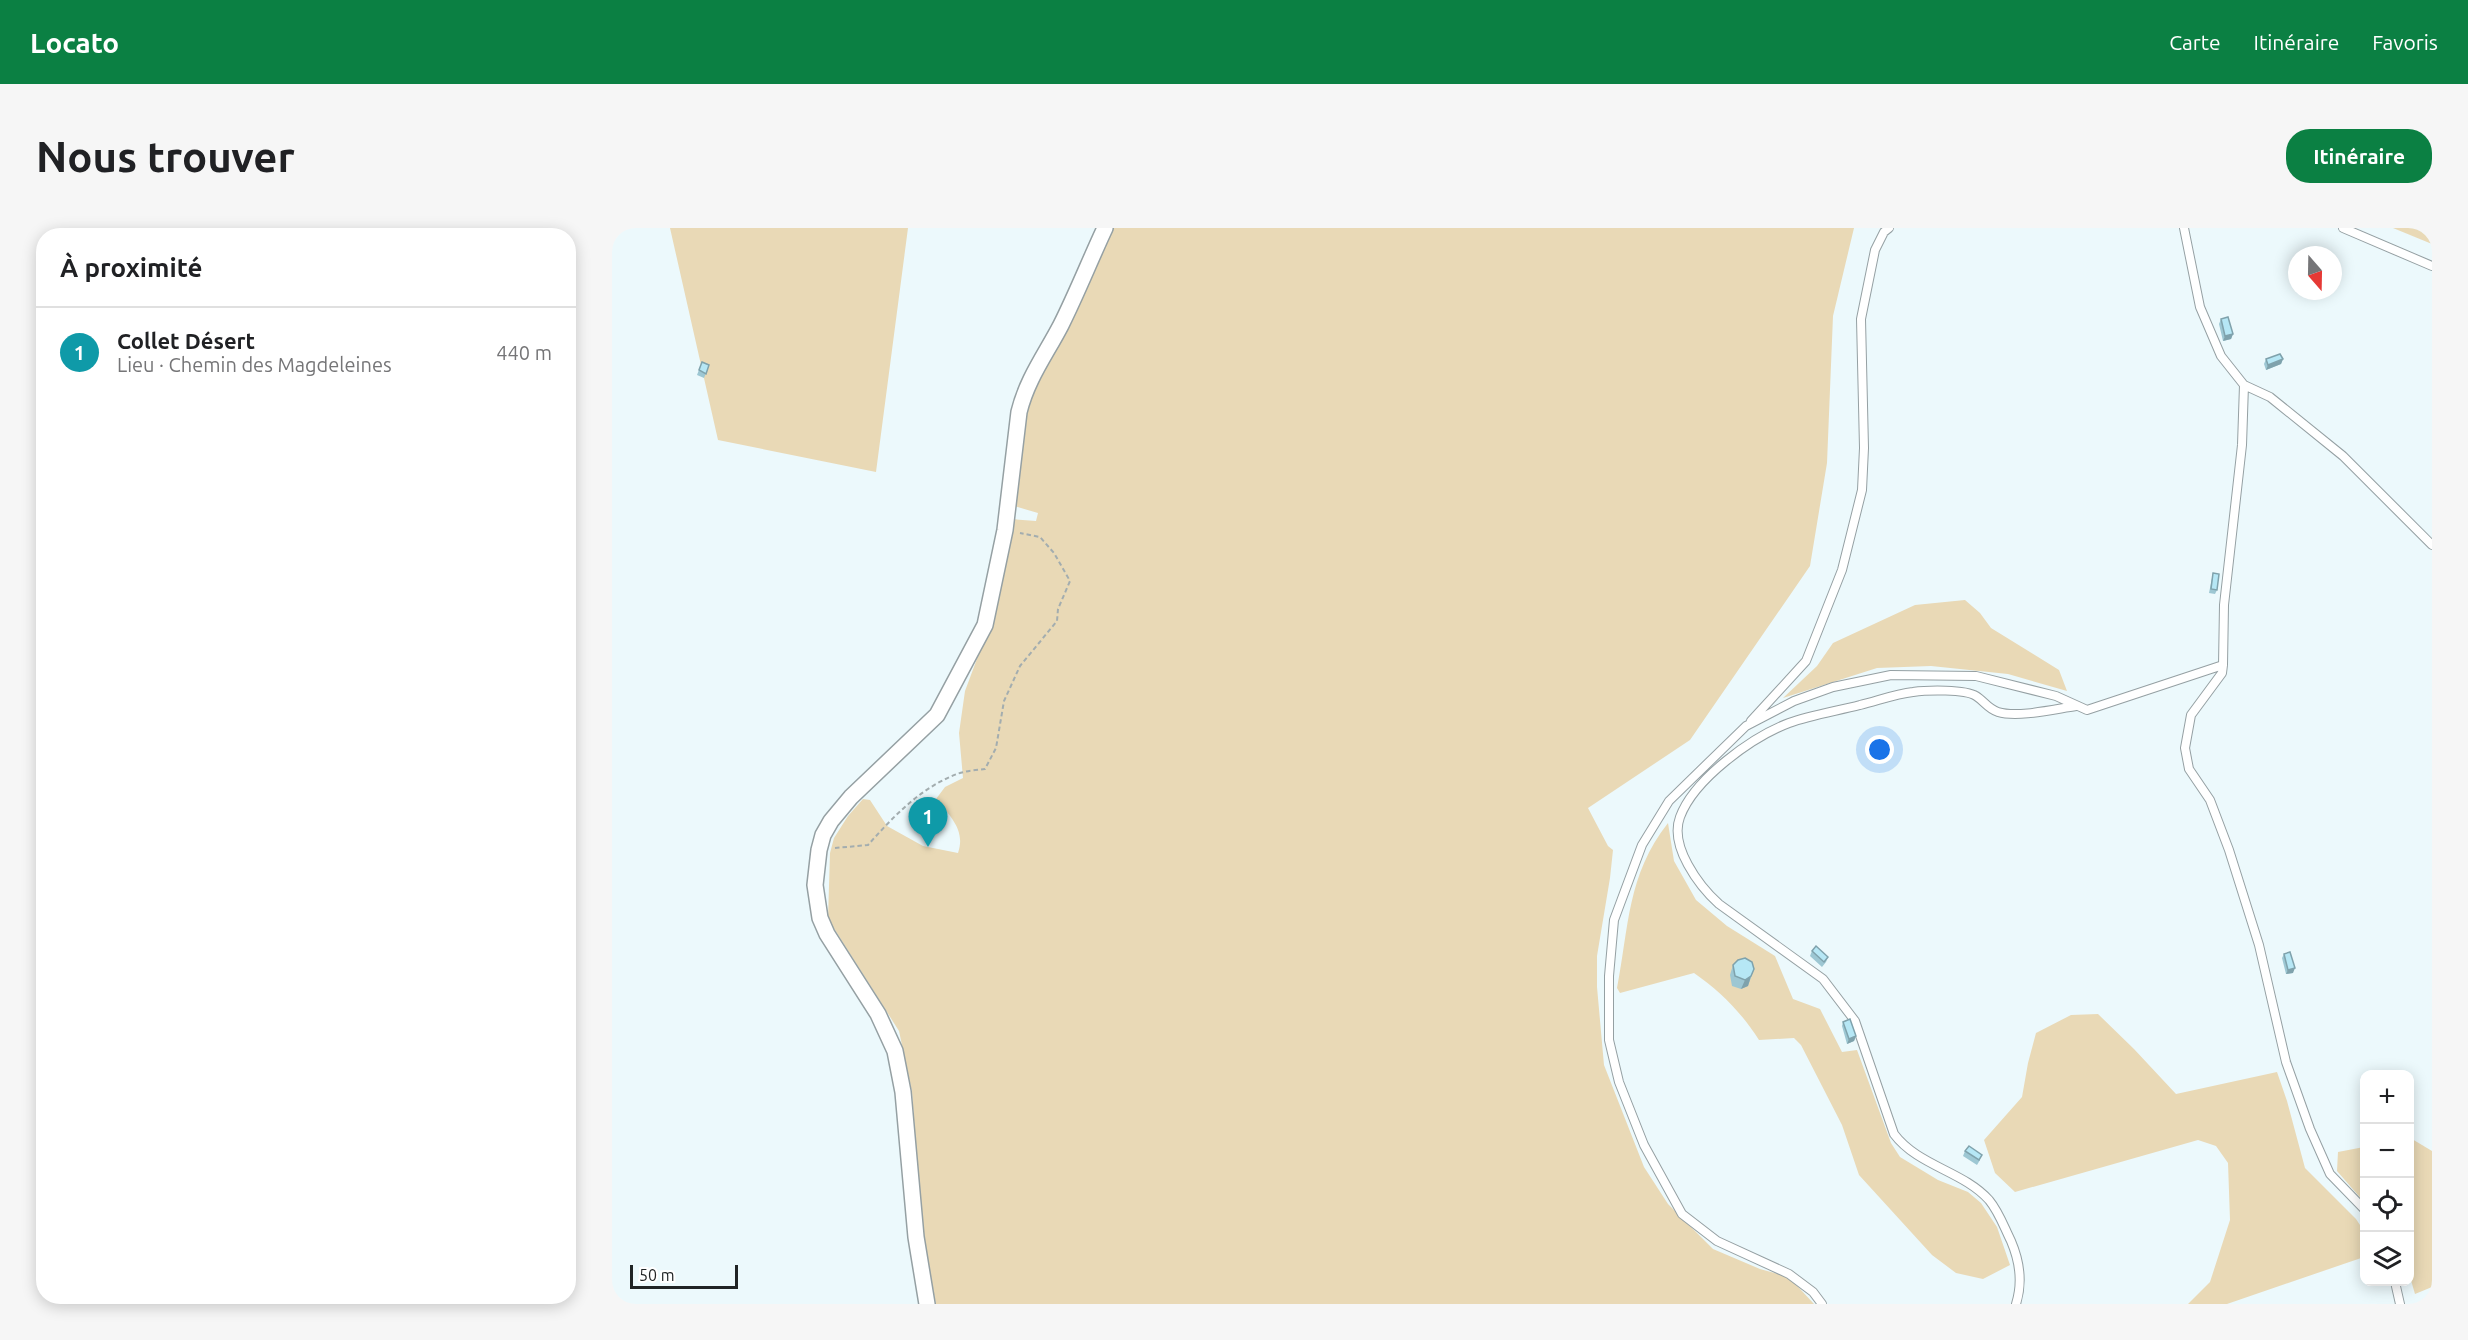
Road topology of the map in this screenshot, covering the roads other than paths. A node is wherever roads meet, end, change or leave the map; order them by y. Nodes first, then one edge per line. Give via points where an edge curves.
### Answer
1 (1105, 228) edge
2 (1888, 228) edge
3 (2184, 228) edge
4 (2343, 228) edge
5 (2432, 266) edge
6 (2244, 385) junction
7 (2432, 544) edge
8 (2223, 665) junction
9 (2077, 706) junction
10 (1746, 726) junction
11 (2360, 1205) edge
12 (2396, 1286) edge
13 (927, 1304) edge
14 (1822, 1304) edge
15 (2016, 1304) edge
16 (2400, 1304) edge

1 - 13 street via 1067,312 1023,393 1005,530 985,626 937,715 851,797 831,821 819,850 815,885 820,918 879,1014 895,1051
2 - 10 lane via 1875,250 1861,319 1863,490 1842,570 1806,661
3 - 6 lane via 2200,307 2221,356
4 - 5 lane
6 - 7 lane via 2270,397 2343,456
6 - 8 lane via 2242,445 2224,605
8 - 9 lane via 2097,708
8 - 11 lane via 2222,673 2191,715 2185,748 2188,769 2210,800 2229,850 2259,945 2286,1062 2310,1129 2330,1174
9 - 10 lane via 2056,696 1976,676 1891,675 1804,697
9 - 15 lane via 2000,712 1975,695 1911,692 1789,723 1719,765 1680,817 1678,831 1690,870 1706,892 1823,979 1855,1021 1894,1134 1903,1146 1987,1198 1999,1214 2020,1273
10 - 14 lane via 1669,801 1642,845 1614,920 1609,1040 1619,1082 1644,1145 1682,1214 1717,1241 1789,1274
12 - 16 lane

